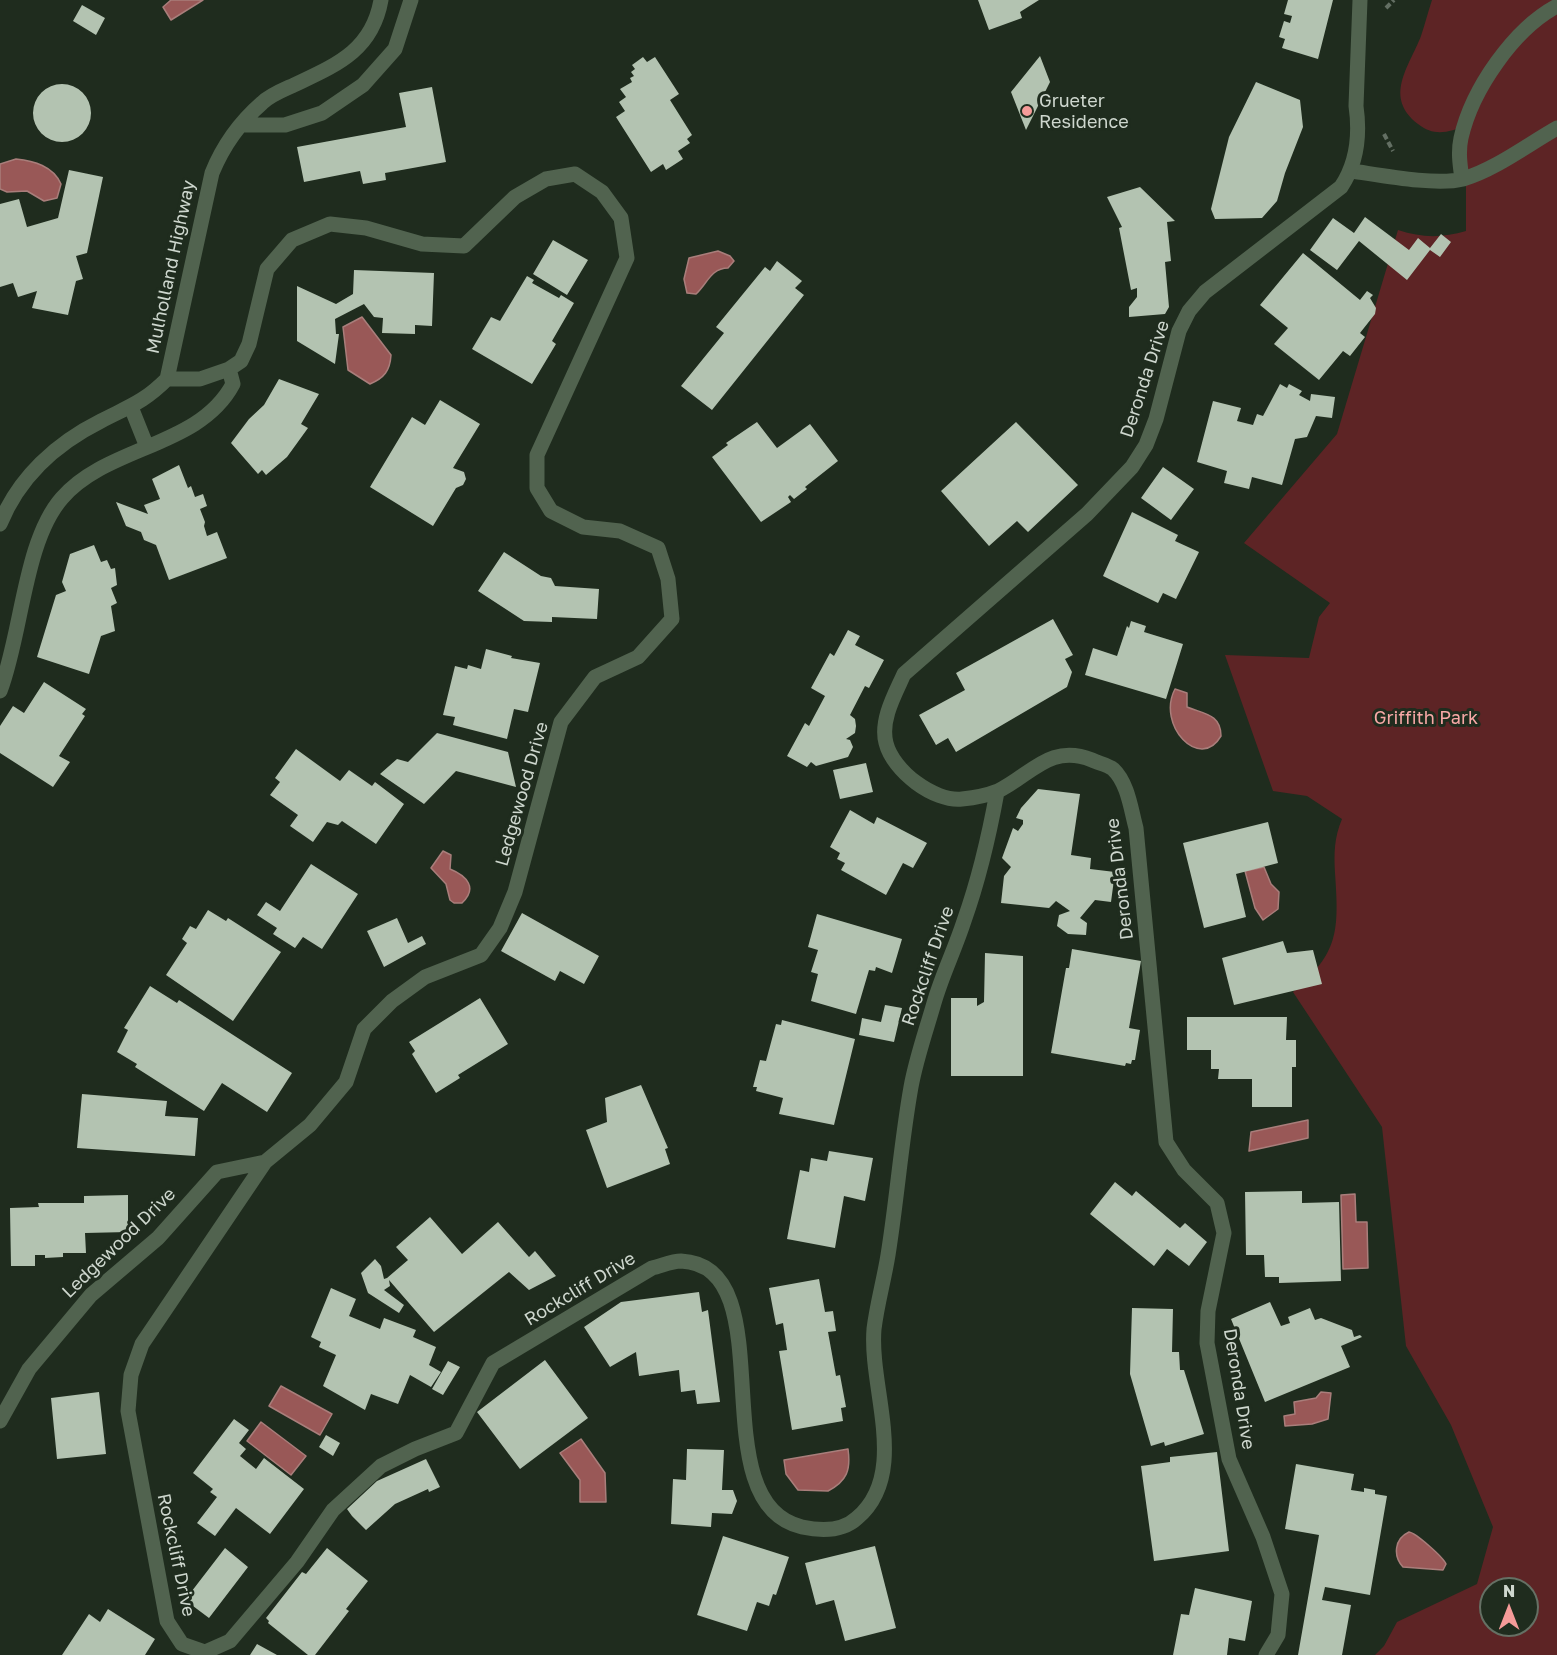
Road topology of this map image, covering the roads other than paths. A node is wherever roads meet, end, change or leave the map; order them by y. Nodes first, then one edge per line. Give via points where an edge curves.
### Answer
1 (381, 0) edge
2 (411, 0) edge
3 (1360, 0) edge
4 (1557, 6) edge
5 (241, 125) junction
6 (1557, 128) edge
7 (1352, 171) junction
8 (1461, 179) junction
9 (229, 369) junction
10 (167, 379) junction
11 (131, 407) junction
12 (147, 447) junction
13 (0, 524) edge
14 (0, 691) edge
15 (997, 792) junction
16 (265, 1162) junction
17 (0, 1421) edge
18 (1266, 1655) edge

1 - 5 street, Mulholland Highway via 371,31 357,49 339,63 263,102
2 - 5 street via 395,49 363,85 322,113 285,125
3 - 7 street via 1358,123
4 - 8 street via 1517,35 1486,80 1461,137
5 - 10 street, Mulholland Highway via 224,144 212,173
6 - 8 street
7 - 8 street via 1437,181
7 - 15 street, Deronda Drive via 1341,187 1205,292 1189,311 1179,331 1146,445 1113,489 904,674 888,708 886,743 898,767 925,790 960,800
9 - 10 street via 200,379
9 - 12 street via 233,384 224,401 202,420
9 - 16 street, Ledgewood Drive via 241,361 249,344 267,269 292,240 330,224 366,228 422,244 464,246 515,197 546,178 575,174 602,192 621,218 627,258 537,455 537,488 552,511 583,527 620,531 658,548 668,579 672,619 638,657 595,677 561,722 515,892 500,928 481,955 425,977 392,1001 364,1029 346,1082 310,1125
10 - 11 street, Mulholland Highway
11 - 12 street
11 - 13 street, Mulholland Highway via 57,448 10,500
12 - 14 street via 82,481 63,496 47,519 37,542
15 - 16 street, Rockcliff Drive via 988,842 911,1085 874,1331 885,1467 875,1500 855,1521 824,1532 790,1524 766,1506 750,1471 738,1335 727,1292 706,1268 680,1261 652,1268 493,1363 456,1433 381,1466 333,1510 297,1562 230,1641 206,1652 182,1644 167,1621 136,1461 128,1411 131,1374 142,1344
15 - 18 street, Deronda Drive via 1059,754 1113,769 1128,794 1136,828 1166,1142 1184,1170 1217,1203 1224,1233 1208,1311 1207,1343 1229,1459 1263,1537 1282,1594 1278,1635
16 - 17 street, Ledgewood Drive via 217,1172 158,1238 91,1295 28,1369

